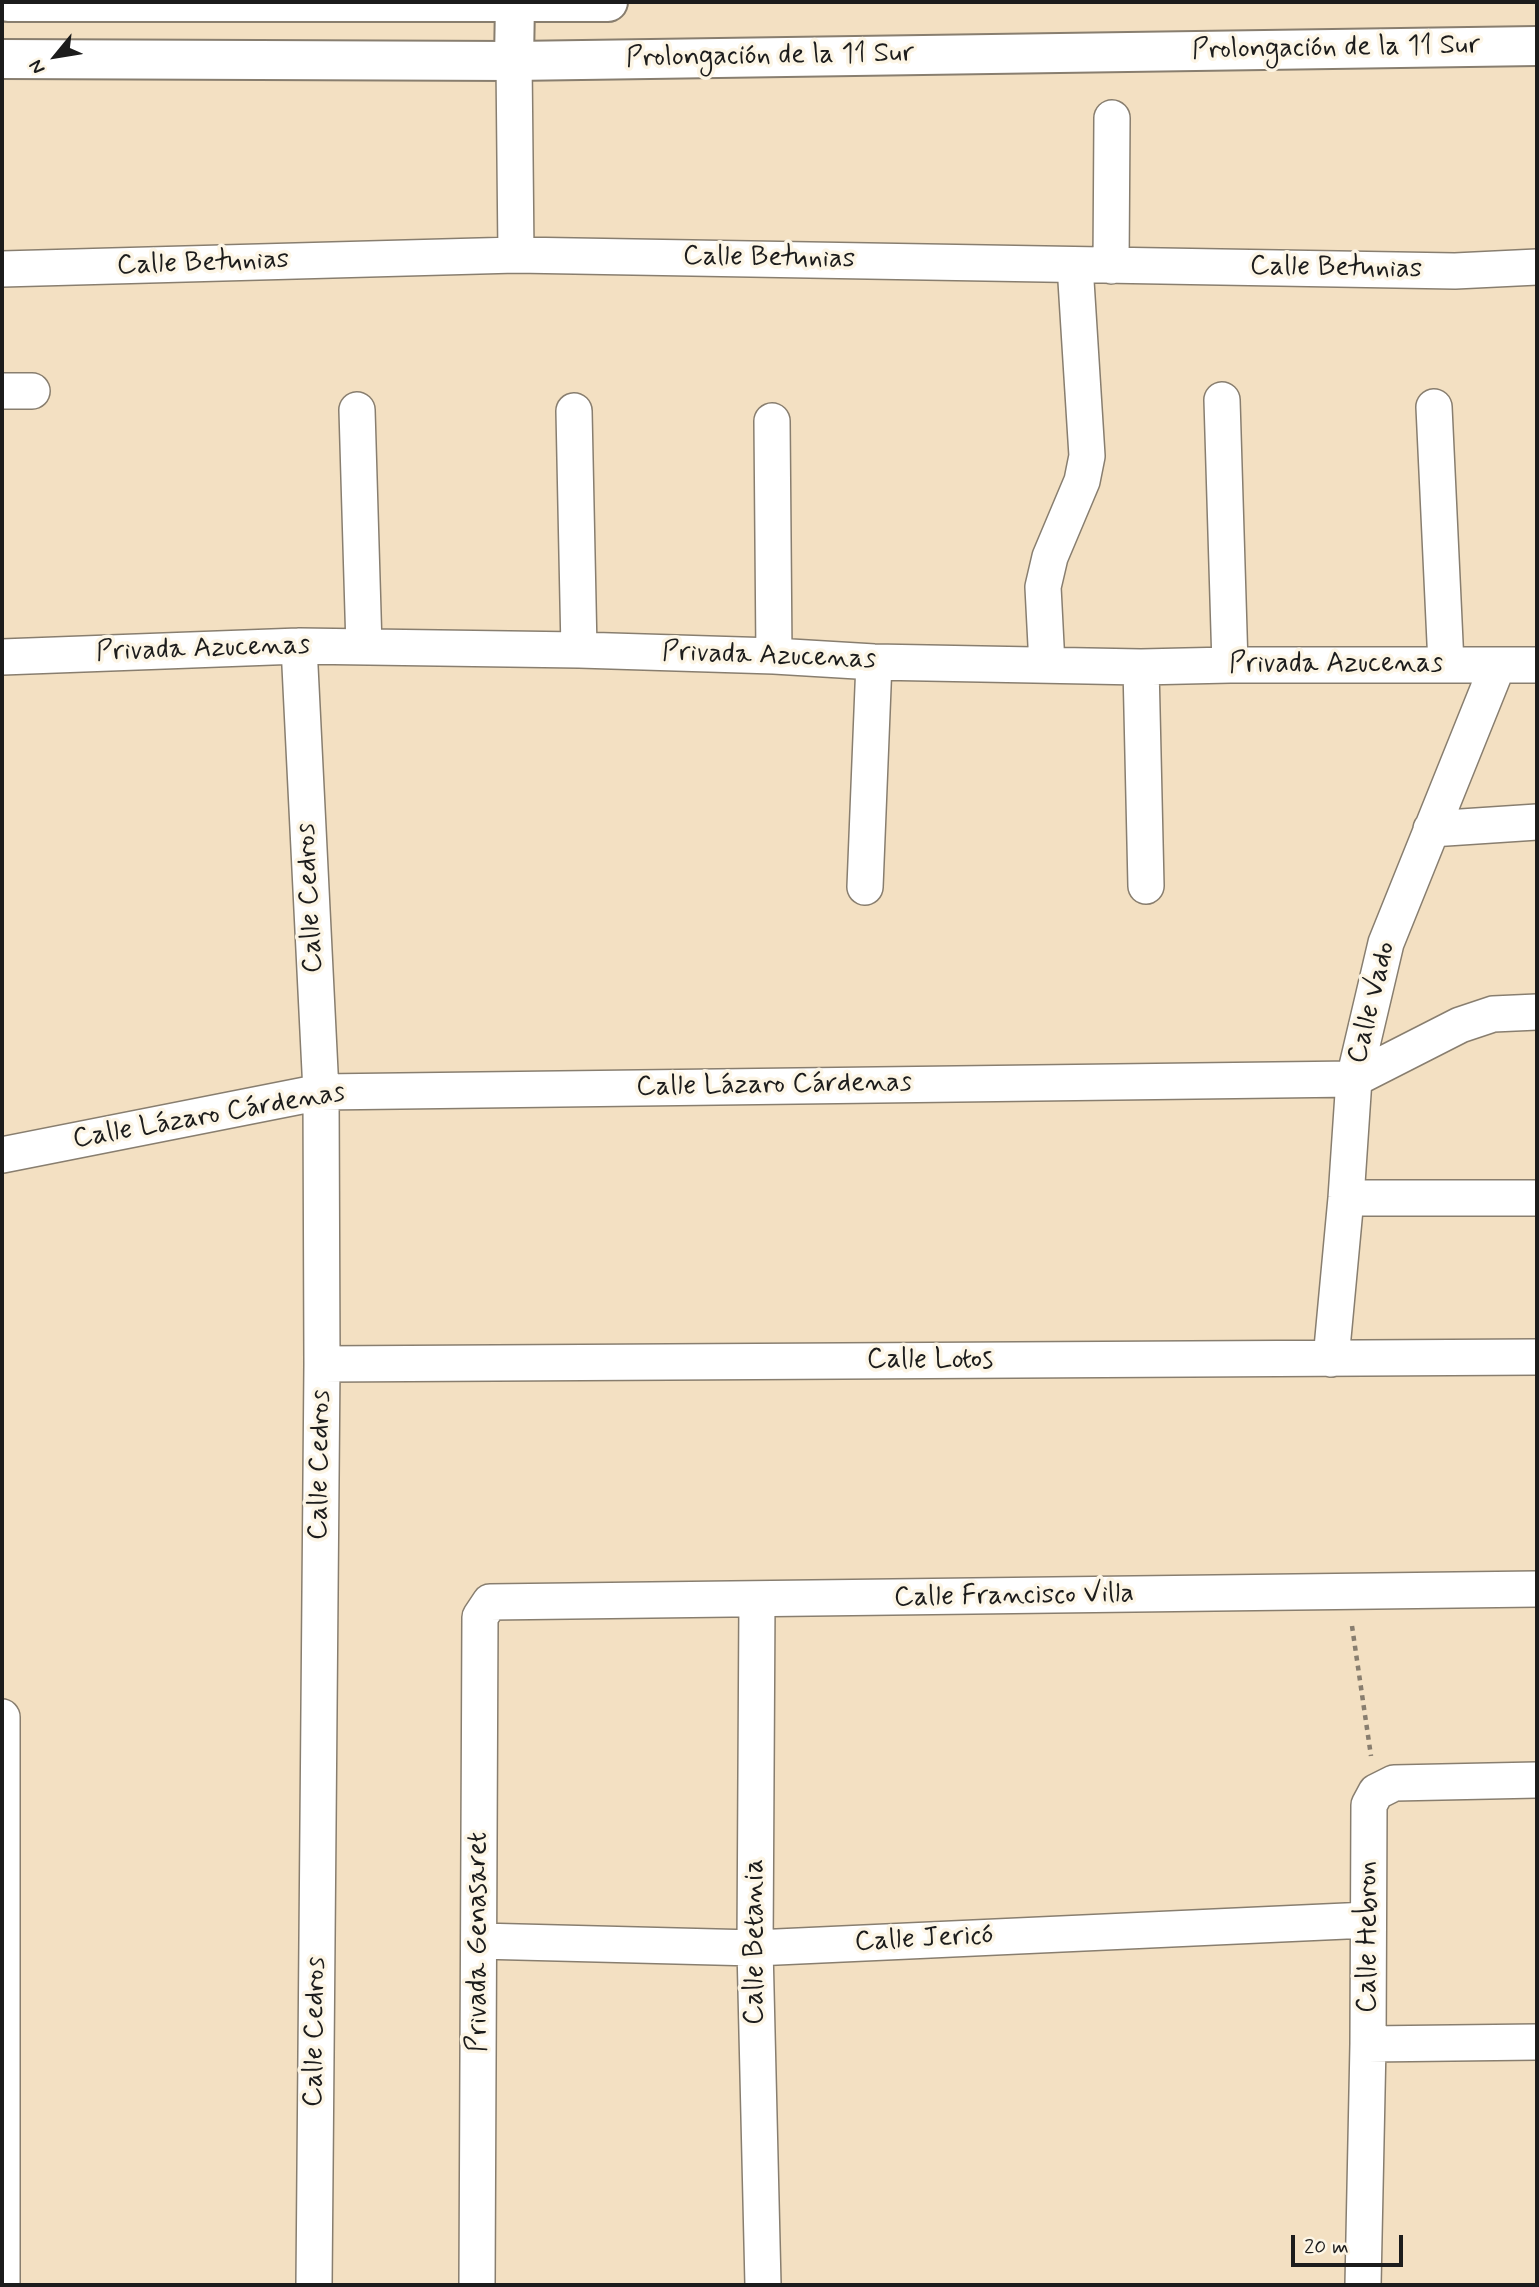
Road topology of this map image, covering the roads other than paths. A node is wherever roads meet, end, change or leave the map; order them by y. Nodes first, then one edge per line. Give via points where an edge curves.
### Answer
1 (8, 2) edge
2 (515, 2) edge
3 (608, 2) edge
4 (1537, 46) edge
5 (2, 59) edge
6 (514, 61) junction
7 (1112, 118) dead end
8 (516, 255) junction
9 (1075, 265) junction
10 (1111, 266) junction
11 (1537, 267) edge
12 (2, 269) edge
13 (1222, 400) dead end
14 (1434, 407) dead end
15 (357, 410) dead end
16 (574, 411) dead end
17 (772, 421) dead end
18 (299, 646) junction
19 (364, 647) junction
20 (579, 650) junction
21 (774, 656) junction
22 (2, 657) edge
23 (874, 662) junction
24 (1446, 664) junction
25 (1230, 665) junction
26 (1046, 666) junction
27 (1537, 666) edge
28 (1141, 667) junction
29 (1497, 667) junction
30 (1537, 822) edge
31 (1431, 829) junction
32 (1146, 886) dead end
33 (865, 887) dead end
34 (1537, 1012) edge
35 (1354, 1079) junction
36 (321, 1092) junction
37 (2, 1154) edge
38 (1346, 1198) junction
39 (1537, 1198) edge
40 (1537, 1357) edge
41 (1331, 1359) junction
42 (322, 1364) junction
43 (1537, 1589) edge
44 (757, 1599) junction
45 (491, 1602) joint
46 (2, 1717) edge
47 (1537, 1780) edge
48 (1368, 1920) junction
49 (479, 1941) junction
50 (755, 1948) junction
51 (1537, 2042) edge
52 (1368, 2044) junction
53 (2, 2285) edge
54 (314, 2285) edge
55 (477, 2285) edge
56 (508, 2285) edge
57 (763, 2285) edge
58 (1363, 2285) edge

1 - 2 main road
2 - 3 main road
2 - 6 main road
4 - 6 main road, Prolongación de la 11 Sur
5 - 6 main road, Prolongación de la 11 Sur
6 - 8 street
7 - 10 street
8 - 9 street, Calle Betunias
8 - 12 street, Calle Betunias
9 - 10 street, Calle Betunias
9 - 26 street via 1087,456 1043,587
10 - 11 street, Calle Betunias via 1455,271
13 - 25 street
14 - 24 street
15 - 19 street
16 - 20 street
17 - 21 street
18 - 19 street, Privada Azucenas
18 - 22 street, Privada Azucenas
18 - 36 street, Calle Cedros
19 - 20 street, Privada Azucenas
20 - 21 street, Privada Azucenas
21 - 23 street, Privada Azucenas
23 - 26 street, Privada Azucenas
23 - 33 street
24 - 25 street, Privada Azucenas
24 - 29 street, Privada Azucenas
25 - 28 street, Privada Azucenas
26 - 28 street, Privada Azucenas
27 - 29 street, Privada Azucenas
28 - 32 street
29 - 31 street, Calle Vado
30 - 31 street
31 - 35 street, Calle Vado via 1386,943
34 - 35 street, Calle Lázaro Cárdenas via 1493,1014 1460,1025
35 - 36 street, Calle Lázaro Cárdenas
35 - 38 street, Calle Vado
36 - 37 street, Calle Lázaro Cárdenas
36 - 42 street, Calle Cedros
38 - 39 street
38 - 41 street, Calle Vado
40 - 41 street, Calle Lotos
41 - 42 street, Calle Lotos
42 - 54 street, Calle Cedros
43 - 44 street, Calle Francisco Villa
44 - 45 street, Calle Francisco Villa
44 - 50 street, Calle Betania
45 - 49 street, Privada Genasaret via 480,1617
46 - 53 street
47 - 48 street, Calle Hebron via 1394,1783 1376,1791 1369,1805
48 - 50 street, Calle Jericó
48 - 52 street, Calle Hebron
49 - 50 street, Calle Jericó
49 - 55 street, Privada Genasaret
50 - 57 street, Calle Betania
51 - 52 street
52 - 58 street, Calle Hebron
55 - 56 street

